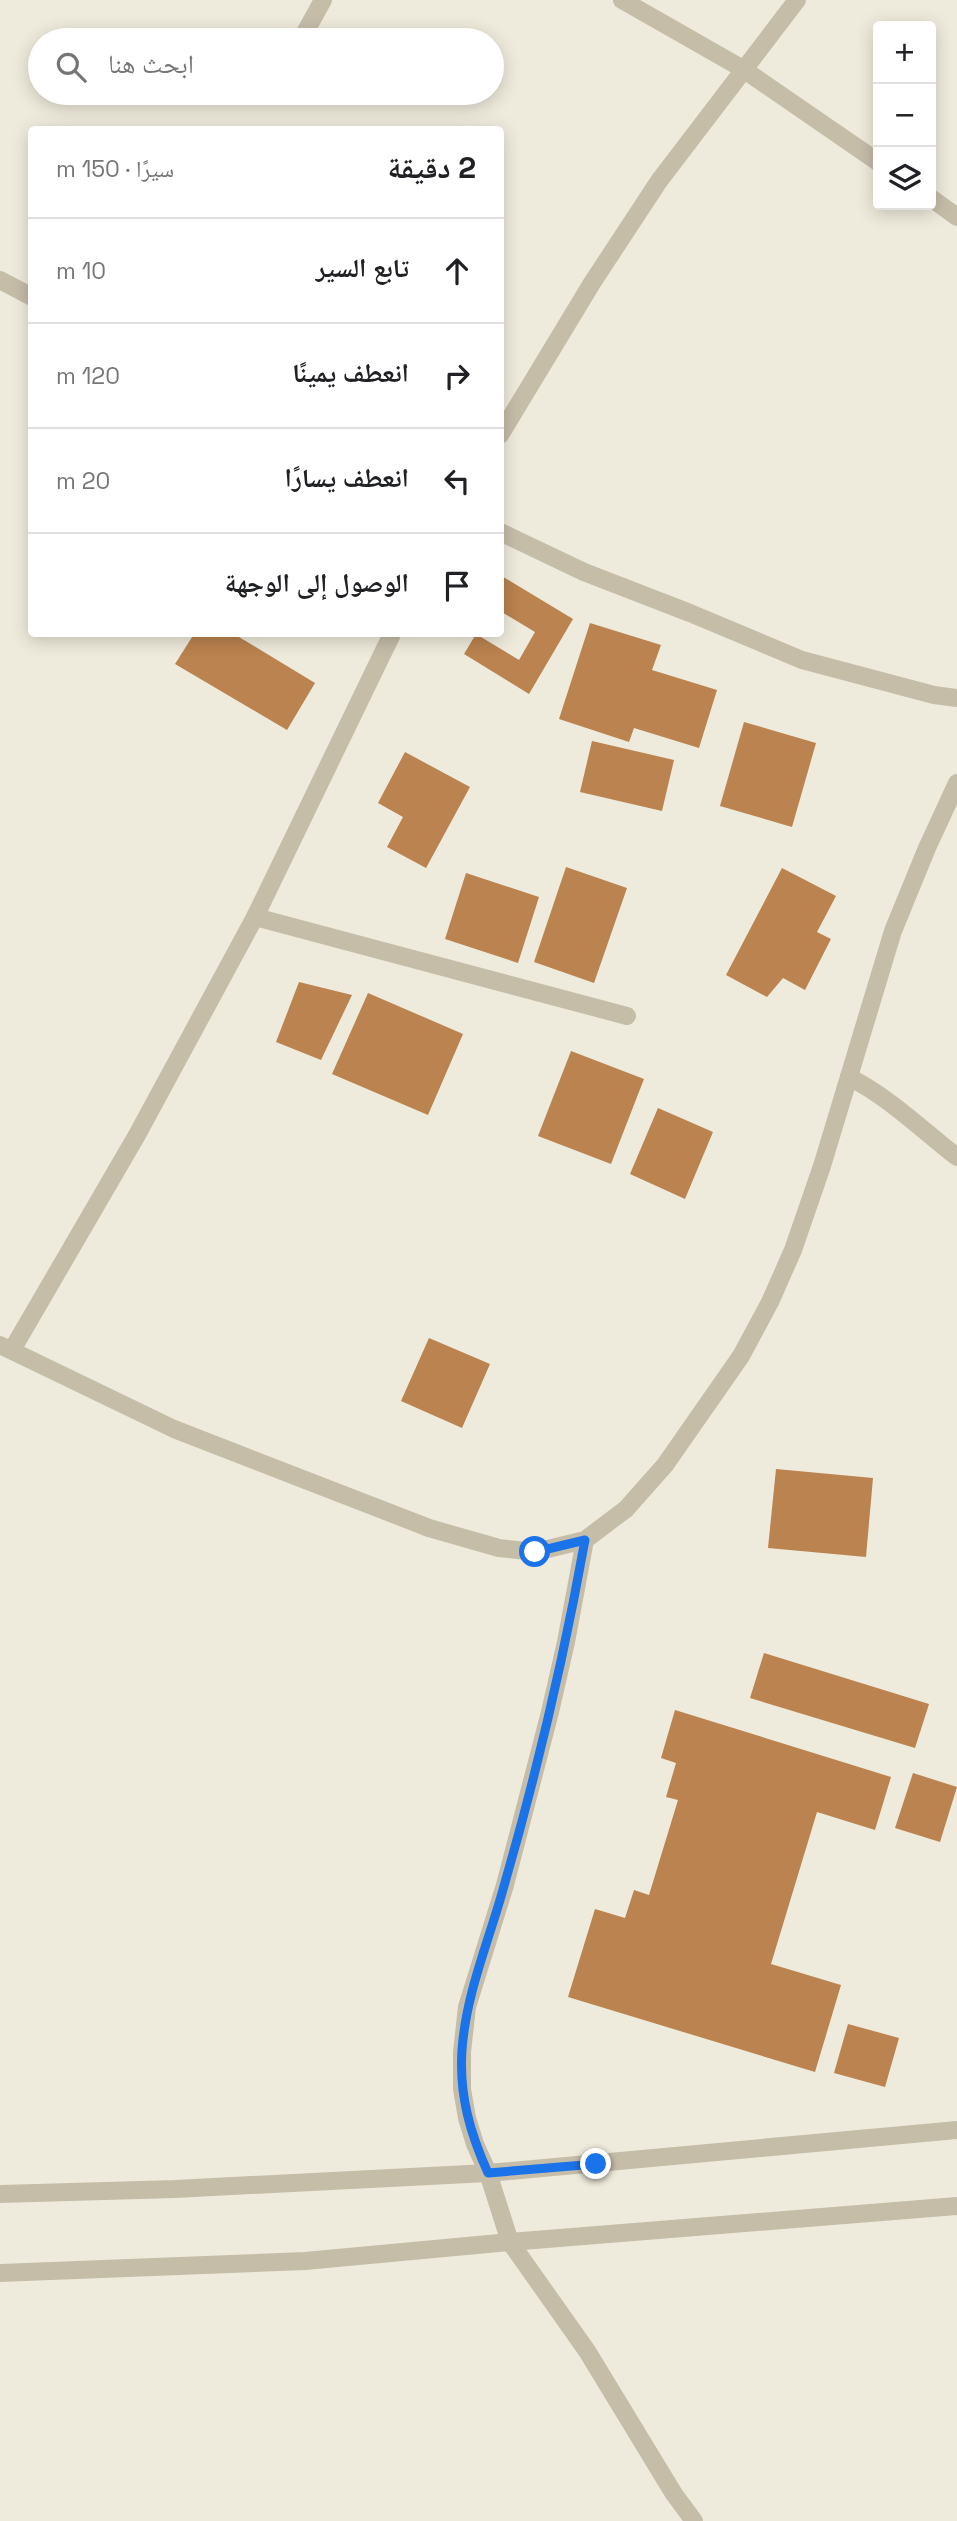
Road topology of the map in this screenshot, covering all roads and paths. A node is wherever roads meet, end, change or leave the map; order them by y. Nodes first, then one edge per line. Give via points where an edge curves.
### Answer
1 (323, 0) edge
2 (622, 0) edge
3 (797, 0) edge
4 (308, 28) edge
5 (743, 69) junction
6 (873, 159) edge
7 (936, 202) edge
8 (957, 217) edge
9 (0, 280) edge
10 (28, 295) edge
11 (504, 428) edge
12 (504, 534) edge
13 (391, 637) edge
14 (957, 698) edge
15 (957, 783) edge
16 (255, 917) junction
17 (628, 1016) dead end
18 (849, 1077) junction
19 (957, 1157) edge
20 (6, 1347) edge
21 (585, 1540) junction
22 (957, 2130) edge
23 (488, 2173) junction
24 (0, 2194) edge
25 (957, 2206) edge
26 (510, 2242) junction
27 (0, 2273) edge
28 (694, 2521) edge

1 - 4 street
2 - 5 street
3 - 5 street
5 - 6 street
5 - 11 street via 659,181
7 - 8 street
9 - 10 street
12 - 14 street via 584,572 802,660
13 - 16 street
15 - 18 street via 893,931
16 - 17 street
16 - 20 street via 137,1135
18 - 19 street via 874,1090
18 - 21 street via 793,1250 741,1356 665,1465 626,1509
20 - 21 street via 174,1429 429,1528 499,1548 535,1552
21 - 23 street via 550,1712 505,1885 467,2007 462,2089 475,2144
22 - 23 street
23 - 24 street
23 - 26 street
25 - 26 street
26 - 27 street via 306,2261
26 - 28 street via 587,2351

